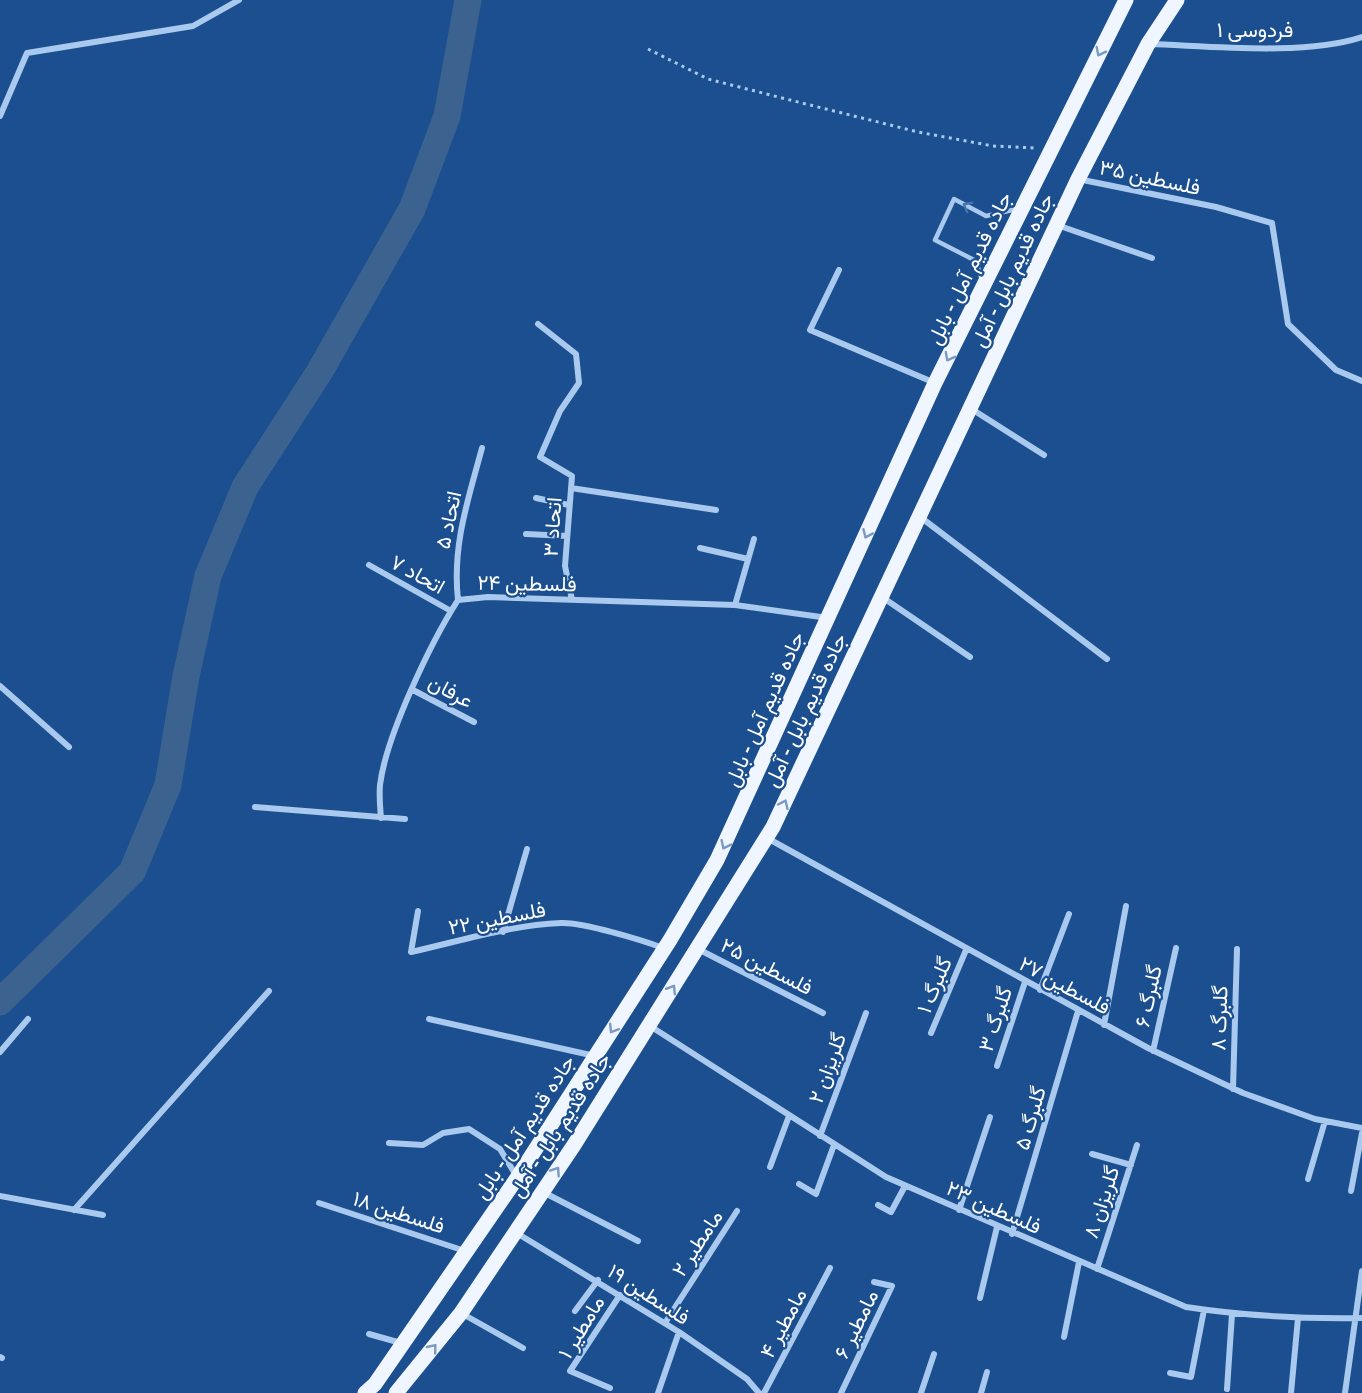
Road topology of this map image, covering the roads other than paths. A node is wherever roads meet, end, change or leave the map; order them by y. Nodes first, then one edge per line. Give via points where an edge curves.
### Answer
1 (239, 0) edge
2 (1177, 0) edge
3 (1126, 2) edge
4 (1362, 37) edge
5 (1148, 44) junction
6 (0, 116) edge
7 (1078, 179) junction
8 (1022, 208) junction
9 (1056, 224) junction
10 (1152, 258) dead end
11 (839, 270) dead end
12 (985, 288) junction
13 (538, 324) dead end
14 (1362, 373) edge
15 (1350, 376) junction
16 (1362, 381) edge
17 (935, 382) junction
18 (970, 408) junction
19 (482, 448) dead end
20 (1044, 455) dead end
21 (571, 488) junction
22 (536, 498) dead end
23 (569, 505) junction
24 (716, 510) dead end
25 (918, 515) junction
26 (526, 534) dead end
27 (567, 536) junction
28 (754, 539) dead end
29 (700, 548) dead end
30 (748, 559) junction
31 (369, 565) dead end
32 (881, 597) junction
33 (458, 600) junction
34 (572, 600) junction
35 (735, 605) junction
36 (451, 611) junction
37 (828, 618) junction
38 (970, 657) dead end
39 (1107, 659) dead end
40 (0, 686) edge
41 (413, 690) junction
42 (474, 722) dead end
43 (69, 747) dead end
44 (255, 807) dead end
45 (381, 818) junction
46 (405, 819) dead end
47 (767, 838) junction
48 (526, 849) dead end
49 (1126, 906) dead end
50 (418, 911) dead end
51 (1069, 914) dead end
52 (503, 932) junction
53 (1176, 948) dead end
54 (664, 949) junction
55 (697, 949) junction
56 (1237, 949) dead end
57 (966, 950) junction
58 (1025, 982) junction
59 (1040, 990) junction
60 (269, 991) dead end
61 (1078, 1011) junction
62 (866, 1012) dead end
63 (823, 1013) dead end
64 (28, 1019) dead end
65 (429, 1019) dead end
66 (649, 1025) junction
67 (1104, 1025) junction
68 (932, 1034) dead end
69 (1153, 1051) junction
70 (0, 1052) edge
71 (595, 1056) junction
72 (997, 1066) dead end
73 (1233, 1089) junction
74 (789, 1116) junction
75 (990, 1117) dead end
76 (1325, 1121) junction
77 (1362, 1128) edge
78 (1362, 1133) edge
79 (820, 1136) junction
80 (389, 1143) dead end
81 (834, 1145) junction
82 (1137, 1145) dead end
83 (1092, 1154) dead end
84 (1131, 1165) junction
85 (770, 1167) dead end
86 (517, 1178) junction
87 (1308, 1179) dead end
88 (799, 1184) dead end
89 (905, 1186) junction
90 (1351, 1191) dead end
91 (543, 1192) junction
92 (0, 1196) edge
93 (319, 1203) dead end
94 (878, 1205) dead end
95 (74, 1210) junction
96 (958, 1210) junction
97 (737, 1211) dead end
98 (103, 1215) dead end
99 (997, 1227) junction
100 (515, 1232) junction
101 (1012, 1234) junction
102 (638, 1241) dead end
103 (468, 1252) junction
104 (1079, 1262) junction
105 (830, 1268) dead end
106 (1097, 1269) junction
107 (1362, 1271) edge
108 (598, 1280) junction
109 (874, 1282) dead end
110 (620, 1294) junction
111 (980, 1298) dead end
112 (1204, 1310) junction
113 (575, 1311) dead end
114 (461, 1313) junction
115 (1232, 1314) junction
116 (1298, 1318) junction
117 (1359, 1318) edge
118 (665, 1323) junction
119 (679, 1332) junction
120 (369, 1334) dead end
121 (1064, 1337) dead end
122 (405, 1344) junction
123 (523, 1348) dead end
124 (934, 1354) dead end
125 (987, 1372) dead end
126 (1170, 1373) dead end
127 (610, 1388) dead end
128 (1227, 1389) dead end
129 (365, 1393) edge
130 (396, 1393) edge
131 (658, 1393) edge
132 (759, 1393) edge
133 (764, 1393) edge
134 (841, 1393) edge
135 (921, 1393) edge
136 (981, 1393) edge
137 (1292, 1393) edge
138 (1345, 1393) edge

1 - 6 street via 193,26 27,53
2 - 5 main road, جاده قدیم بابل - آمل
3 -> 8 main road, جاده قدیم آمل - بابل
4 - 5 street, فردوسی ۱ via 1275,48
5 - 7 main road, جاده قدیم بابل - آمل
7 - 9 main road, جاده قدیم بابل - آمل
7 - 15 street, فلسطین ۳۵ via 1216,207 1272,223 1288,324 1336,370
8 - 12 main road, جاده قدیم آمل - بابل
8 -> 12 lane via 986,216 954,199 945,217 935,240 976,261
9 - 10 street
9 - 18 main road, جاده قدیم بابل - آمل
11 - 17 street via 810,330
12 -> 17 main road, جاده قدیم آمل - بابل
13 - 21 street, اتحاد ۳ via 576,354 579,383 560,411 540,457 572,476
14 - 15 street
15 - 16 street
17 -> 37 main road, جاده قدیم آمل - بابل
18 - 20 street
18 - 25 main road, جاده قدیم بابل - آمل
19 - 33 street, اتحاد ۵ via 462,522 455,569
21 - 23 street, اتحاد ۳
21 - 24 street
22 - 23 street
23 - 27 street, اتحاد ۳
25 - 32 main road, جاده قدیم بابل - آمل
25 - 39 street
26 - 27 street
27 - 34 street, اتحاد ۳ via 565,566
28 - 30 street
29 - 30 street
30 - 35 street
31 - 36 street, اتحاد ۷
32 - 38 street
47 -> 32 main road, جاده قدیم بابل - آمل
33 - 34 street, فلسطین ۲۴
33 - 36 street, فلسطین ۲۴
34 - 35 street, فلسطین ۲۴
35 - 37 street, فلسطین ۲۴
36 - 41 street, فلسطین ۲۴
37 -> 54 main road, جاده قدیم آمل - بابل via 717,860
40 - 43 street
41 - 42 street, عرفان
41 - 45 street, فلسطین ۲۴ via 393,735 383,775
44 - 45 street
45 - 46 street
47 - 55 main road, جاده قدیم بابل - آمل
47 - 57 street, فلسطین ۲۷
48 - 52 street
49 - 67 street
50 - 52 street, فلسطین ۲۲ via 411,952
51 - 59 street
52 - 54 street, فلسطین ۲۲ via 563,922 643,940
53 - 69 street, گلبرگ ۶
54 -> 71 main road, جاده قدیم آمل - بابل
55 - 63 street, فلسطین ۲۵
66 -> 55 main road, جاده قدیم بابل - آمل
56 - 73 street, گلبرگ ۸
57 - 58 street, فلسطین ۲۷
57 - 68 street, گلبرگ ۱
58 - 59 street, فلسطین ۲۷
58 - 72 street, گلبرگ ۳
59 - 61 street, فلسطین ۲۷
60 - 95 street
61 - 67 street, فلسطین ۲۷
61 - 101 street, گلبرگ ۵
62 - 79 street, گلریزان ۲
64 - 70 street
65 - 71 street
66 - 74 street, فلسطین ۲۳
91 -> 66 main road, جاده قدیم بابل - آمل
67 - 69 street, فلسطین ۲۷
69 - 73 street, فلسطین ۲۷
71 - 86 main road, جاده قدیم آمل - بابل
73 - 76 street, فلسطین ۲۷
74 - 79 street, فلسطین ۲۳
74 - 85 street
75 - 96 street
76 - 77 street, فلسطین ۲۷
76 - 87 street
78 - 90 street
79 - 81 street, فلسطین ۲۳
80 - 86 street via 423,1145 443,1133 469,1129 500,1149
81 - 88 street via 816,1194
81 - 89 street, فلسطین ۲۳
82 - 84 street, گلریزان ۸
83 - 84 street
84 - 106 street, گلریزان ۸
86 - 103 main road, جاده قدیم آمل - بابل
89 - 94 street via 891,1212
89 - 96 street, فلسطین ۲۳
91 - 100 main road, جاده قدیم بابل - آمل
91 - 102 street
92 - 95 street
93 - 103 street, فلسطین ۱۸
95 - 98 street
96 - 99 street, فلسطین ۲۳
97 - 118 street, مامطیر ۲
99 - 101 street, فلسطین ۲۳
99 - 111 street
100 - 108 street, فلسطین ۱۹
100 - 114 main road, جاده قدیم بابل - آمل
101 - 104 street, فلسطین ۲۳
103 - 122 main road, جاده قدیم آمل - بابل
104 - 106 street, فلسطین ۲۳
104 - 121 street
105 - 133 street, مامطیر ۴
106 - 112 street, فلسطین ۲۳ via 1186,1307
107 - 117 street
108 - 110 street, فلسطین ۱۹
108 - 113 street
109 - 134 street, مامطیر ۶ via 892,1286
110 - 118 street, فلسطین ۱۹
110 - 127 street, مامطیر ۱ via 570,1371
112 - 115 street, فلسطین ۲۳
112 - 126 street via 1191,1377
114 - 123 street
130 -> 114 main road, جاده قدیم بابل - آمل
115 - 116 street, فلسطین ۲۳
115 - 128 street
116 - 117 street, فلسطین ۲۳
116 - 137 street
117 - 138 street
118 - 119 street, فلسطین ۱۹
119 - 131 street
119 - 132 street, فلسطین ۱۹ via 747,1379
120 - 122 street
122 - 129 main road, جاده قدیم آمل - بابل
124 - 135 street
125 - 136 street

